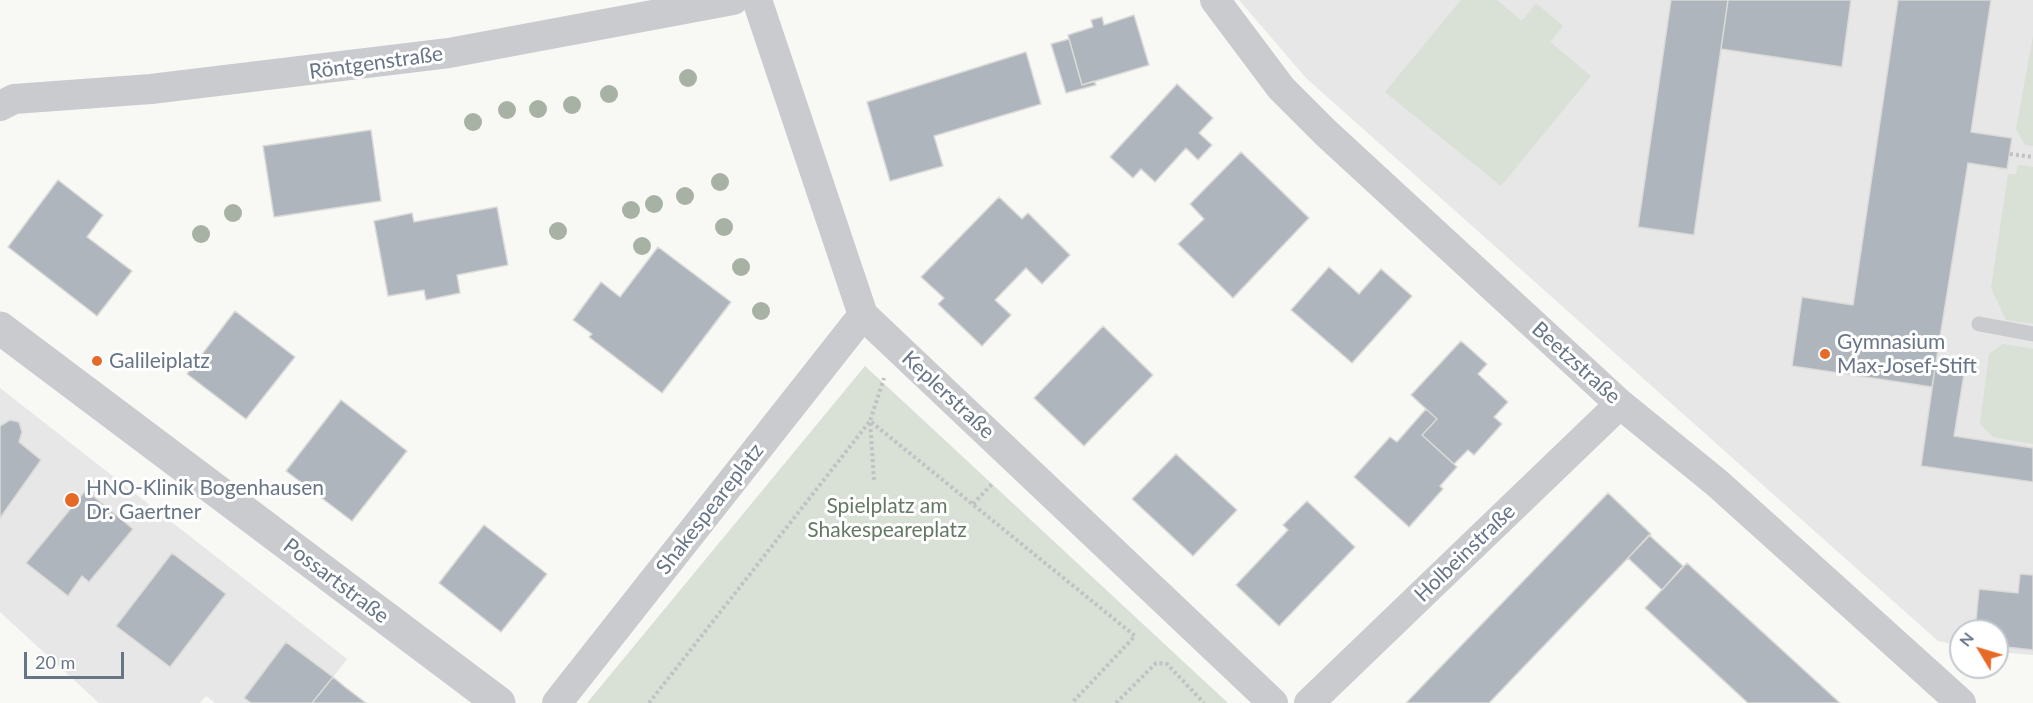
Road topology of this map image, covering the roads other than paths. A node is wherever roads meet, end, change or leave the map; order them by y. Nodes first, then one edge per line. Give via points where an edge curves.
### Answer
1 (733, 0) edge
2 (757, 0) edge
3 (1215, 0) edge
4 (5, 100) edge
5 (863, 315) junction
6 (1979, 324) dead end
7 (0, 328) edge
8 (2033, 334) edge
9 (1620, 404) junction
10 (499, 703) edge
11 (557, 703) edge
12 (1273, 703) edge
13 (1309, 703) edge
14 (1961, 703) edge

1 - 4 street, Röntgenstraße via 438,54 174,87
2 - 5 street, Keplerstraße
3 - 9 street, Beetzstraße via 1281,88 1326,133
5 - 11 street, Shakespeareplatz
5 - 12 street, Keplerstraße
6 - 8 lane
7 - 10 street, Possartstraße
9 - 13 street, Holbeinstraße
9 - 14 street, Beetzstraße via 1717,483

